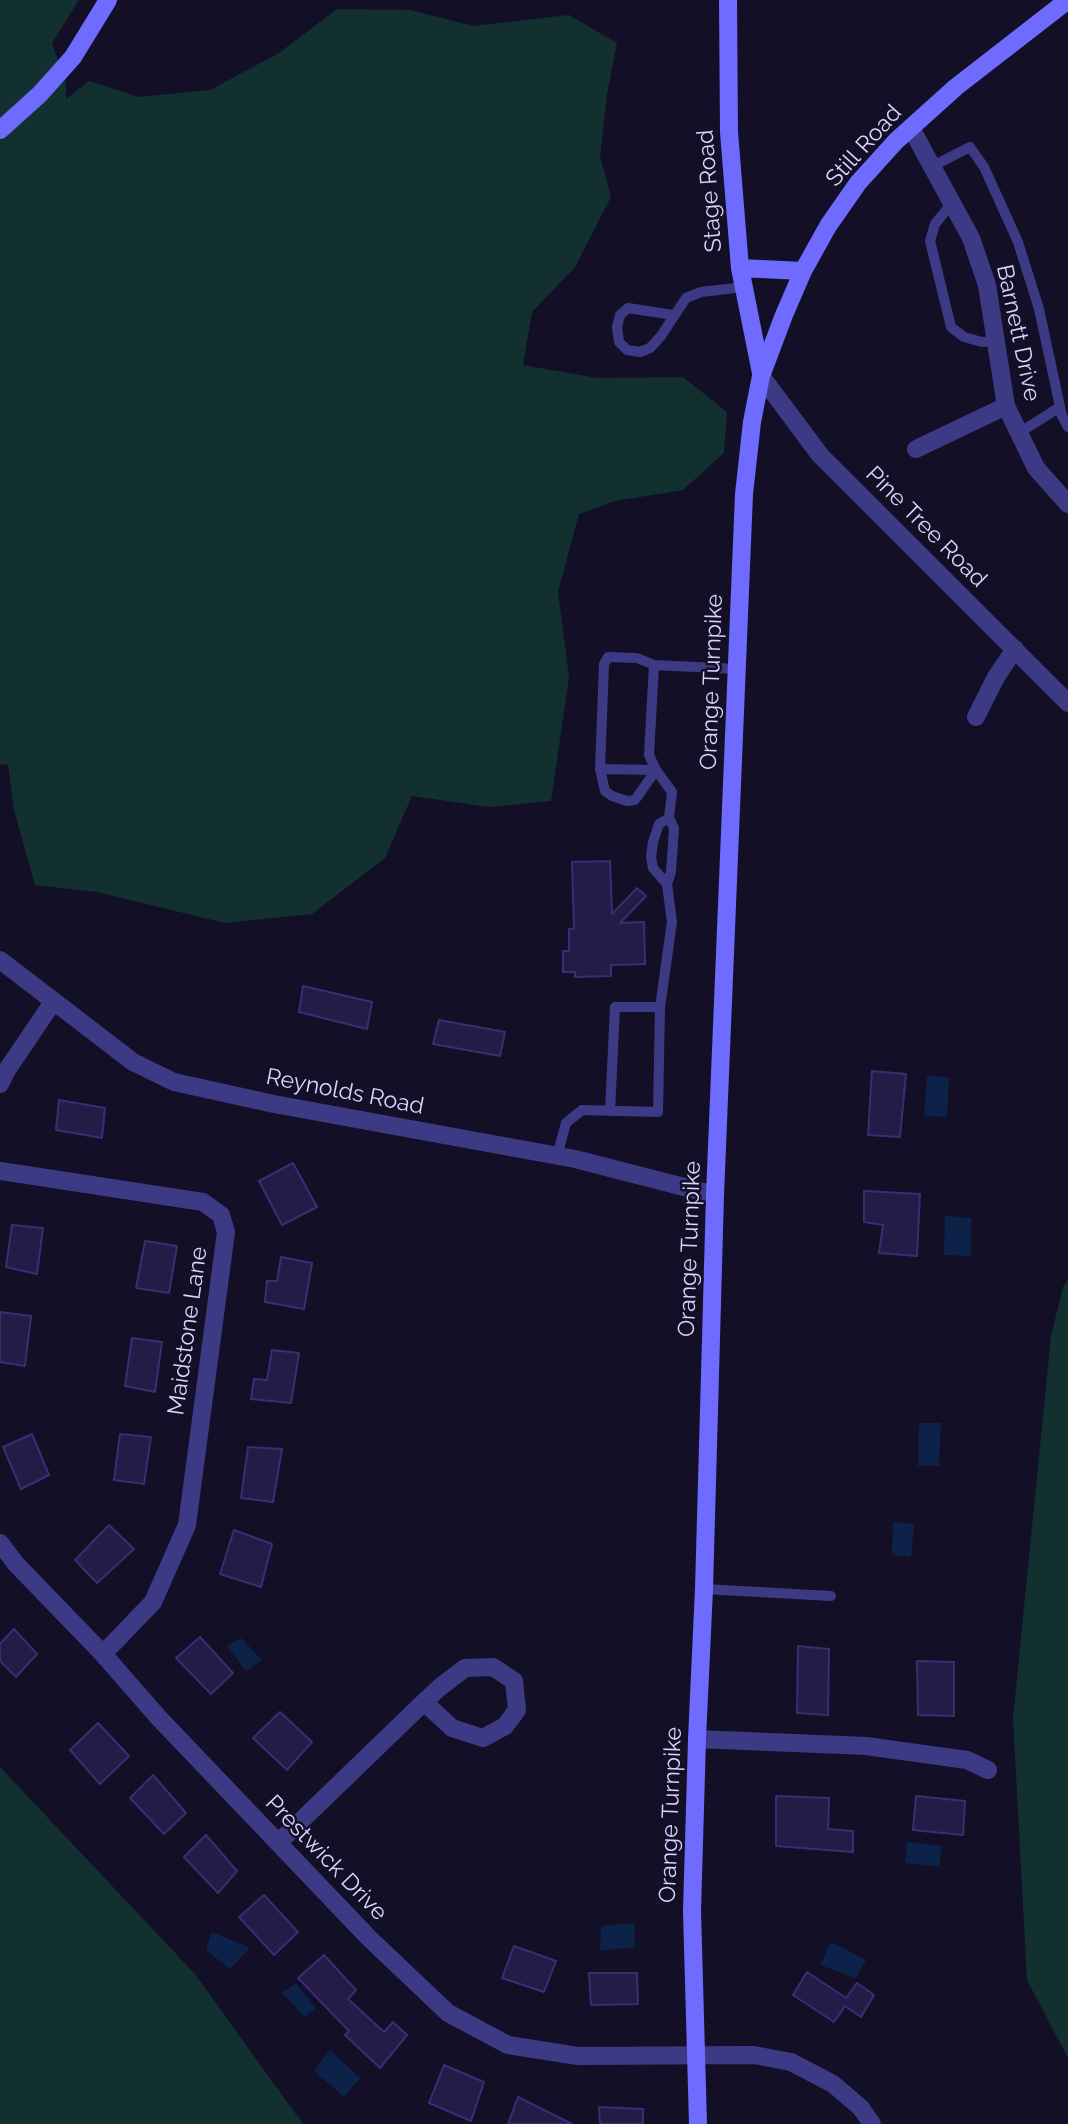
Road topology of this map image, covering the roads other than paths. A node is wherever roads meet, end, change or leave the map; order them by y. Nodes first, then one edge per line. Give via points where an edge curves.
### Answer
1 (108, 0) edge
2 (728, 0) edge
3 (1068, 0) edge
4 (911, 128) junction
5 (0, 130) edge
6 (933, 166) junction
7 (952, 203) junction
8 (740, 268) junction
9 (803, 271) junction
10 (744, 287) junction
11 (673, 315) junction
12 (997, 341) junction
13 (761, 376) junction
14 (1006, 406) junction
15 (1060, 407) junction
16 (1068, 427) edge
17 (1019, 433) junction
18 (916, 449) dead end
19 (1068, 504) edge
20 (1014, 649) junction
21 (654, 665) junction
22 (737, 669) junction
23 (1068, 703) edge
24 (976, 717) dead end
25 (600, 769) junction
26 (656, 770) junction
27 (669, 818) junction
28 (667, 884) junction
29 (0, 960) edge
30 (53, 1002) junction
31 (660, 1007) junction
32 (0, 1084) edge
33 (610, 1111) junction
34 (557, 1156) junction
35 (0, 1171) edge
36 (715, 1195) junction
37 (0, 1543) edge
38 (704, 1589) junction
39 (831, 1596) dead end
40 (103, 1654) junction
41 (424, 1702) junction
42 (697, 1739) junction
43 (988, 1770) dead end
44 (278, 1843) junction
45 (695, 2056) junction
46 (698, 2124) edge
47 (872, 2124) edge

1 - 5 main road via 73,57
2 - 8 main road, Stage Road via 729,132
3 - 4 main road, Still Road
4 - 6 street, Barnett Drive
4 - 9 main road, Still Road via 858,183
6 - 7 street, Barnett Drive
6 - 15 lane via 970,147 984,167 1018,242 1039,309
7 - 12 street, Barnett Drive via 971,238 987,285
7 - 12 lane via 935,224 930,241 951,327 964,337
8 - 9 main road
8 - 10 main road, Stage Road
9 - 13 main road, Still Road
10 - 11 lane via 701,292 686,298
10 - 13 main road, Stage Road
11 - 11 lane via 650,348 627,350 619,342 620,315 628,308
12 - 14 street, Barnett Drive
13 - 20 street, Pine Tree Road via 820,455
13 - 22 main road, Orange Turnpike via 744,494
14 - 17 street, Barnett Drive
14 - 18 street
15 - 16 lane
15 - 17 lane
17 - 19 street, Barnett Drive via 1042,477
20 - 23 street, Pine Tree Road
20 - 24 street
21 - 22 lane
21 - 25 lane via 637,658 608,657 604,664
21 - 26 lane via 649,754
22 - 36 main road, Orange Turnpike
25 - 26 lane
25 - 26 lane via 605,791 626,801 635,800
26 - 27 lane via 672,792
27 - 28 lane via 674,828
27 - 28 lane via 659,824 651,857 653,868
28 - 31 lane via 672,922
29 - 30 street, Reynolds Road
30 - 32 street
30 - 34 street, Reynolds Road via 133,1062 174,1082
31 - 33 lane via 615,1007
31 - 33 lane via 658,1112
33 - 34 lane via 582,1110 566,1123
34 - 36 street, Reynolds Road
35 - 40 street, Maidstone Lane via 203,1202 220,1215 226,1232 187,1525 153,1602
36 - 38 main road, Orange Turnpike
37 - 40 street, Prestwick Drive
38 - 39 lane
38 - 42 main road, Orange Turnpike
40 - 44 street, Prestwick Drive
41 - 41 street via 465,1668 493,1667 514,1681 517,1710 505,1726 483,1738 452,1728
41 - 44 street
42 - 43 street via 866,1746 967,1760
42 - 45 main road, Orange Turnpike via 692,1911
44 - 45 street, Prestwick Drive via 448,2013 508,2045 578,2056
45 - 46 main road, Orange Turnpike
45 - 47 street, Prestwick Drive via 754,2055 791,2062 833,2084

